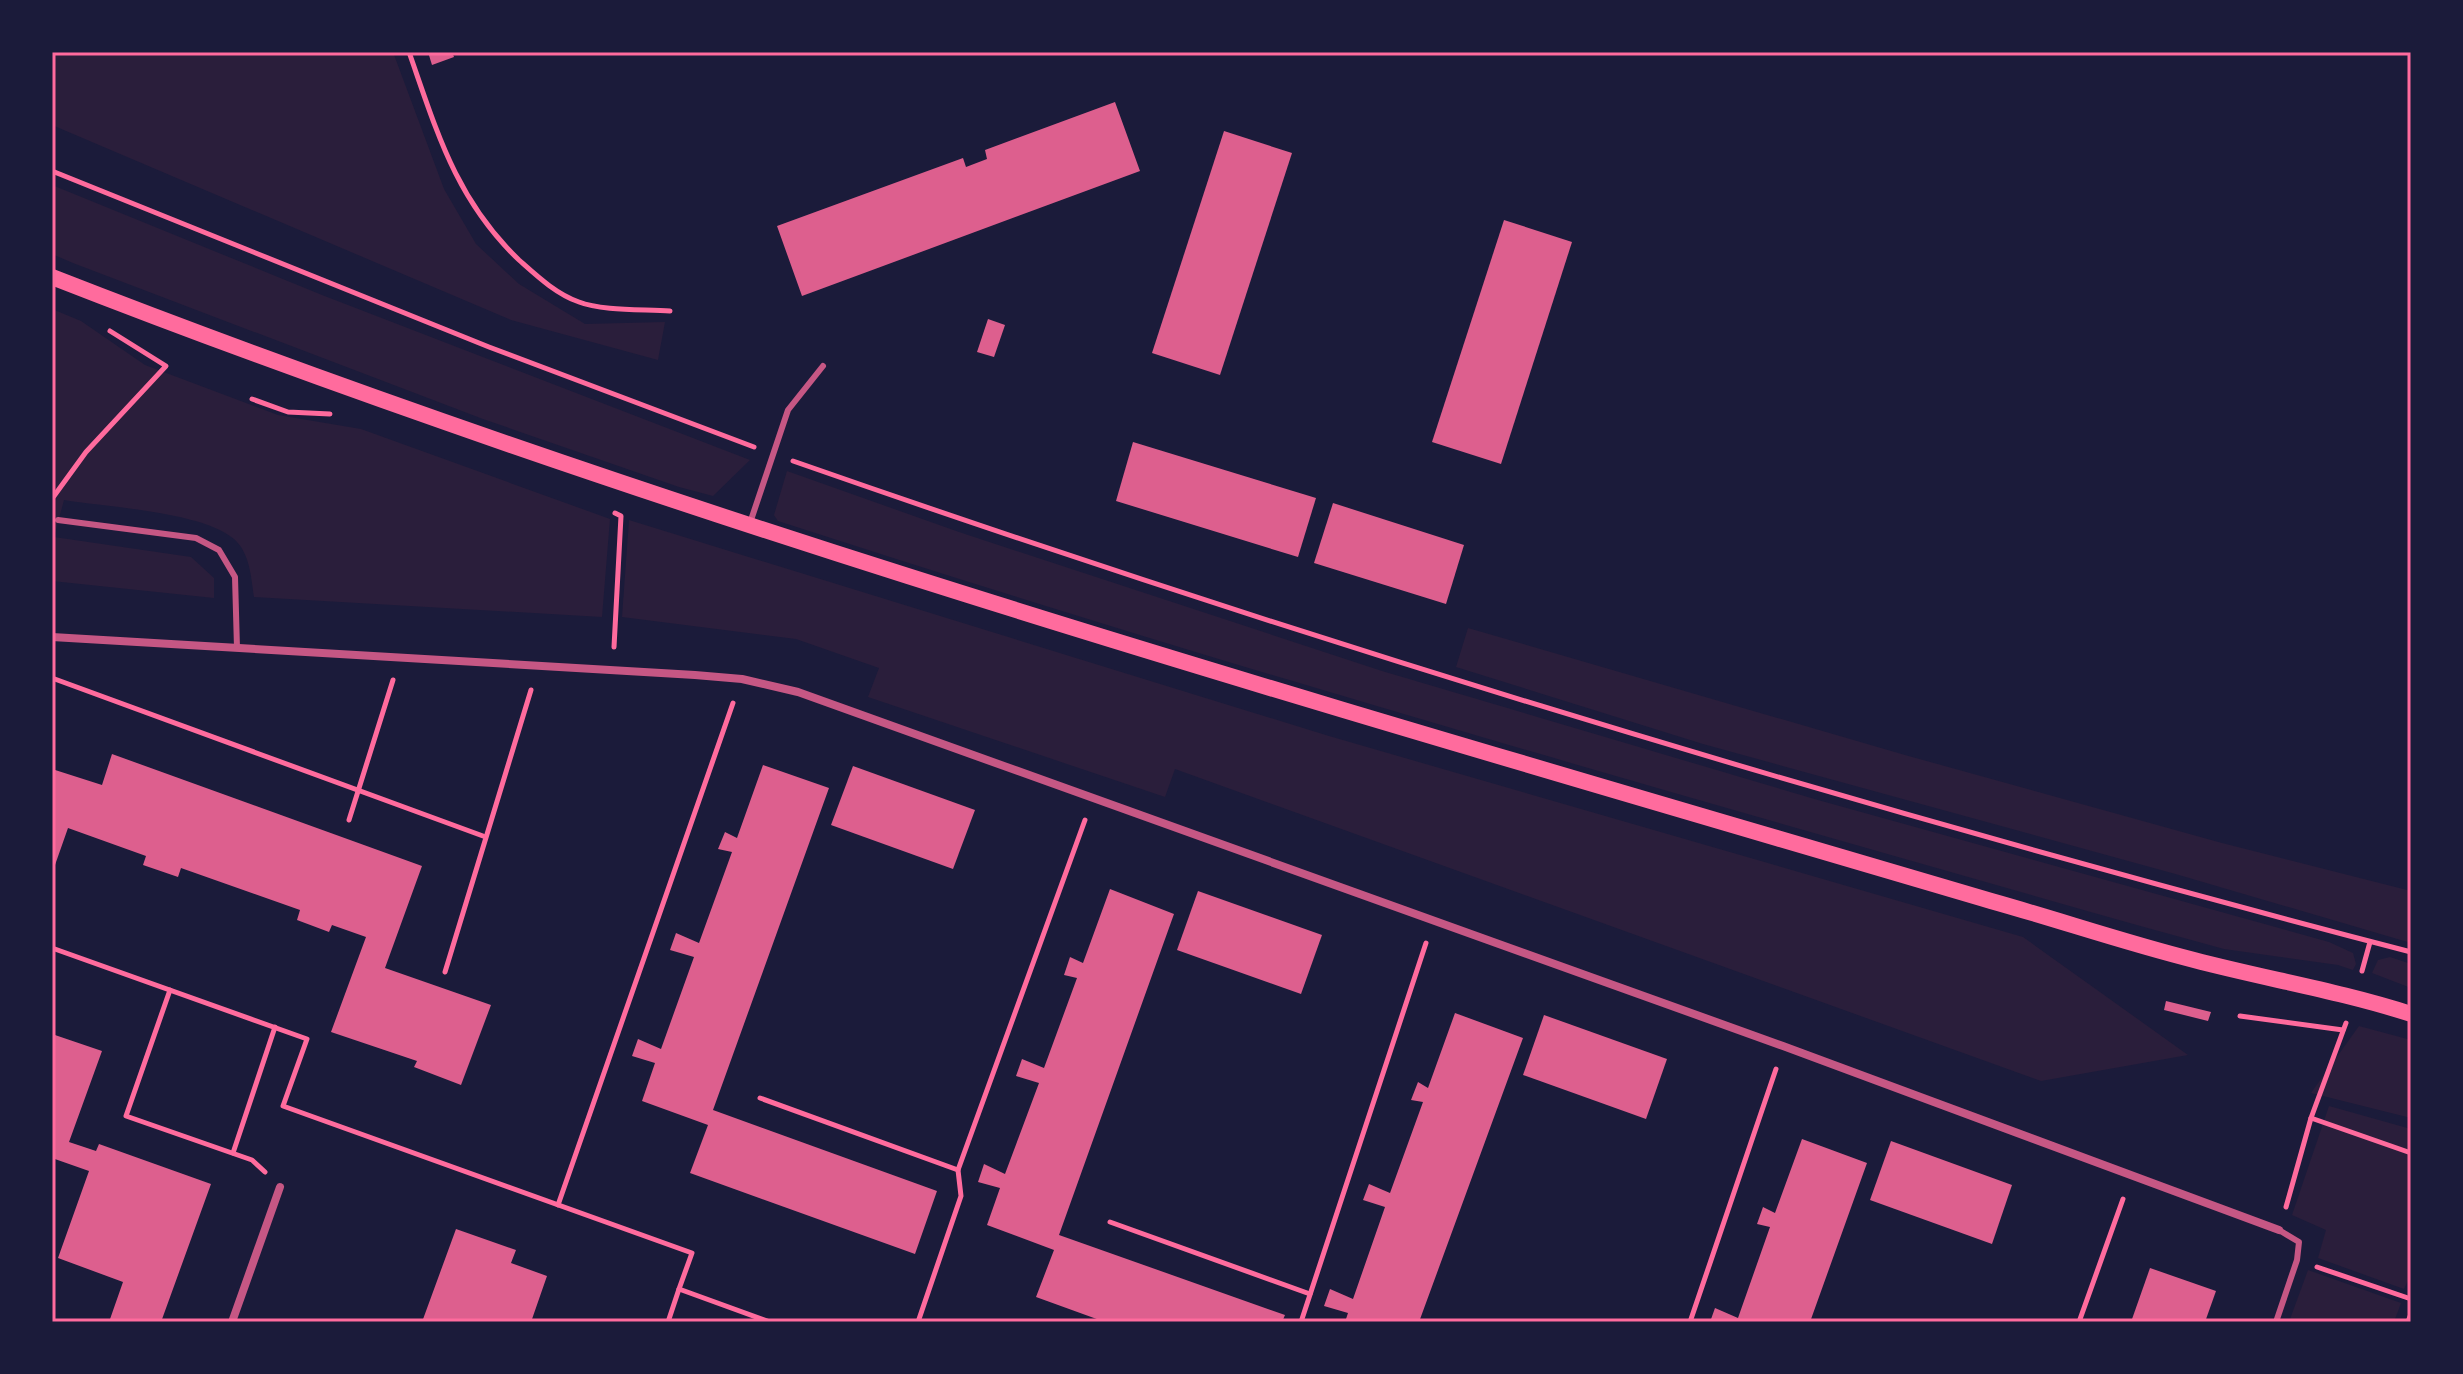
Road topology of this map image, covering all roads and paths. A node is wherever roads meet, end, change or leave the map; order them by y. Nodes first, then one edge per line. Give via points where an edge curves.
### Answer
1 (409, 52) edge
2 (52, 171) edge
3 (52, 277) edge
4 (670, 311) dead end
5 (166, 366) dead end
6 (823, 366) dead end
7 (252, 399) dead end
8 (340, 416) dead end
9 (772, 454) junction
10 (52, 500) edge
11 (606, 510) dead end
12 (58, 520) dead end
13 (749, 526) junction
14 (52, 637) edge
15 (237, 648) junction
16 (400, 656) junction
17 (538, 666) junction
18 (613, 672) junction
19 (52, 678) edge
20 (742, 679) junction
21 (360, 792) junction
22 (1092, 798) junction
23 (349, 820) dead end
24 (483, 836) junction
25 (1434, 921) junction
26 (2370, 942) junction
27 (52, 948) edge
28 (2411, 952) edge
29 (445, 972) dead end
30 (170, 990) junction
31 (2354, 996) junction
32 (2411, 1014) edge
33 (2240, 1016) dead end
34 (275, 1027) junction
35 (2343, 1030) junction
36 (1783, 1046) junction
37 (760, 1098) dead end
38 (2311, 1118) junction
39 (233, 1153) junction
40 (2411, 1153) edge
41 (958, 1170) junction
42 (2132, 1174) junction
43 (280, 1187) joint
44 (558, 1205) junction
45 (1110, 1222) dead end
46 (2279, 1230) junction
47 (2297, 1260) junction
48 (679, 1289) junction
49 (1310, 1294) junction
50 (2411, 1299) edge
51 (2411, 1314) edge
52 (232, 1322) edge
53 (668, 1322) edge
54 (770, 1322) edge
55 (918, 1322) edge
56 (1301, 1322) edge
57 (1690, 1322) edge
58 (2079, 1322) edge
59 (2276, 1322) edge
60 (2408, 1322) edge

1 - 4 path via 448,164 479,219 507,248 542,281 580,303
2 - 9 path via 474,342
3 - 13 main road via 231,346
5 - 10 path via 86,452
6 - 9 lane via 788,410
7 - 8 path via 288,412
9 - 13 lane
9 - 26 path via 1008,536 1527,701
11 - 18 path via 621,516
12 - 15 lane via 196,538 219,550 235,577
13 - 31 main road via 1550,771 2195,960
14 - 15 street
15 - 16 street
16 - 17 street
16 - 21 path
17 - 18 street
17 - 24 path
18 - 20 street
19 - 21 path
20 - 22 street via 798,692
20 - 44 path
21 - 23 path
21 - 24 path
22 - 25 street
22 - 41 path
24 - 29 path
25 - 36 street
25 - 49 path
26 - 28 path
26 - 31 path
27 - 30 path
30 - 34 path
30 - 39 path via 126,1116
31 - 32 main road
31 - 35 path
33 - 35 path
34 - 39 path
34 - 44 path via 307,1039 283,1106
35 - 38 path
36 - 42 street
36 - 57 path
37 - 41 path
38 - 40 path
38 - 46 path
39 - 43 path via 252,1160
41 - 55 path via 961,1196
42 - 46 street
42 - 58 path
43 - 52 street
44 - 48 path via 692,1253
45 - 49 path
46 - 47 lane via 2299,1242
47 - 50 path
47 - 59 lane
48 - 53 path
48 - 54 path
49 - 56 path
51 - 60 path

